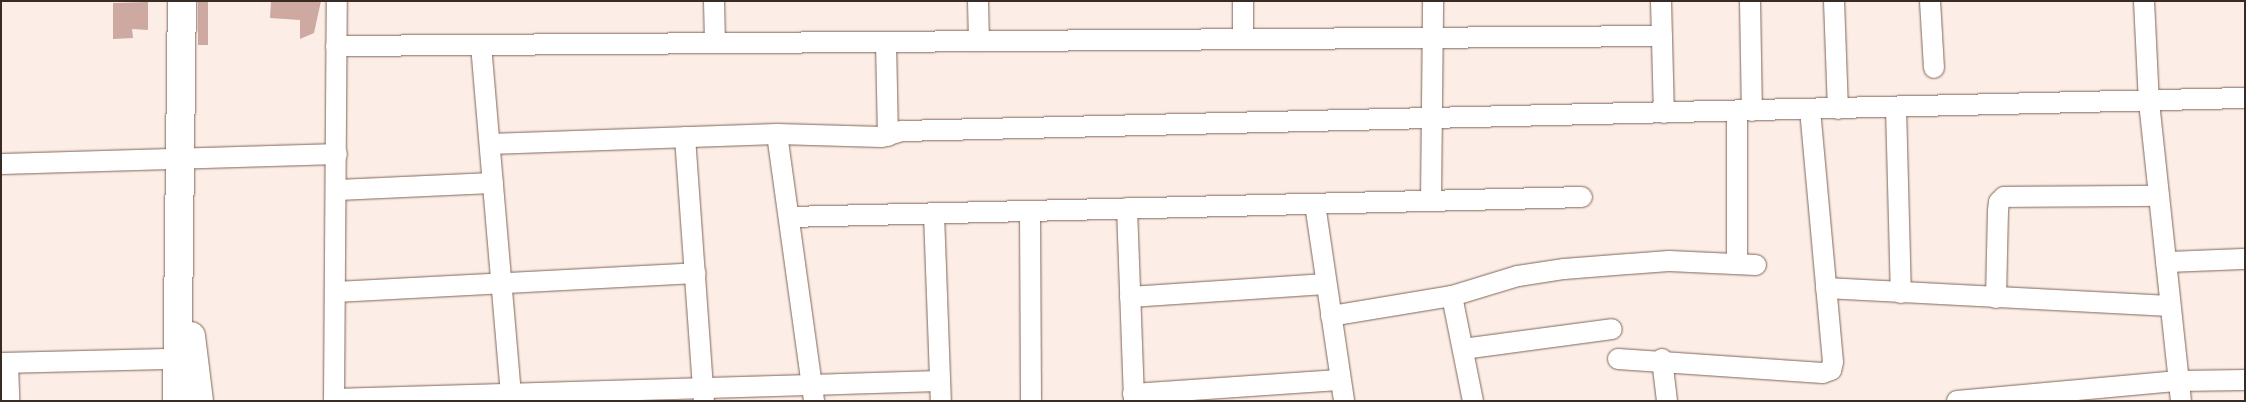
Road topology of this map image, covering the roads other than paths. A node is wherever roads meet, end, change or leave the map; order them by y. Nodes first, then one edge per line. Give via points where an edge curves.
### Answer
1 (182, 1) edge
2 (337, 1) edge
3 (714, 1) edge
4 (978, 1) edge
5 (1243, 1) edge
6 (1432, 1) edge
7 (1661, 1) edge
8 (1750, 1) edge
9 (1834, 1) edge
10 (1930, 1) edge
11 (2144, 1) edge
12 (1662, 36) junction
13 (1432, 38) junction
14 (1243, 39) junction
15 (979, 41) junction
16 (886, 42) junction
17 (715, 43) junction
18 (481, 45) junction
19 (336, 46) junction
20 (1934, 68) dead end
21 (2245, 98) edge
22 (2149, 102) junction
23 (1896, 107) junction
24 (1810, 109) junction
25 (1838, 109) junction
26 (1744, 111) junction
27 (1664, 113) junction
28 (1432, 118) junction
29 (778, 134) junction
30 (888, 136) junction
31 (685, 137) junction
32 (490, 144) junction
33 (336, 154) junction
34 (180, 158) junction
35 (1, 164) edge
36 (492, 183) junction
37 (336, 190) junction
38 (2159, 196) junction
39 (1582, 197) dead end
40 (1431, 201) junction
41 (1315, 204) junction
42 (1127, 208) junction
43 (1030, 211) junction
44 (934, 214) junction
45 (789, 217) junction
46 (2245, 259) edge
47 (2166, 262) junction
48 (694, 273) junction
49 (501, 283) junction
50 (1326, 284) junction
51 (1826, 288) junction
52 (336, 292) junction
53 (1901, 292) junction
54 (1452, 296) junction
55 (1130, 297) junction
56 (1996, 298) junction
57 (180, 301) junction
58 (2170, 306) junction
59 (1331, 316) junction
60 (1612, 329) dead end
61 (1463, 349) junction
62 (166, 358) junction
63 (1618, 358) dead end
64 (1662, 359) junction
65 (4, 363) edge
66 (1339, 380) junction
67 (2178, 380) junction
68 (2245, 380) edge
69 (940, 391) edge
70 (813, 393) edge
71 (511, 394) junction
72 (703, 395) edge
73 (611, 396) edge
74 (1134, 398) edge
75 (2002, 398) edge
76 (334, 400) edge
77 (9, 401) edge
78 (163, 401) edge
79 (177, 401) edge
80 (199, 401) edge
81 (1031, 401) edge
82 (1344, 401) edge
83 (1473, 401) edge
84 (1667, 401) edge
85 (1957, 401) edge
86 (2181, 401) edge

1 - 34 main road
2 - 19 street
3 - 17 street
4 - 15 street
5 - 14 street
6 - 13 street
7 - 12 street
8 - 26 street
9 - 25 street
10 - 20 street
11 - 22 street
12 - 13 street
12 - 27 street
13 - 14 street
13 - 28 street
14 - 15 street
15 - 16 street
16 - 17 street
16 - 30 street
17 - 18 street
18 - 19 street
18 - 32 street
19 - 33 street
21 - 22 street
22 - 23 street
22 - 38 street
23 - 25 street
23 - 53 street
24 - 25 street
24 - 26 street
24 - 51 street
26 - 27 street
26 - 54 street via 1747,265 1669,261 1564,269 1518,276
27 - 28 street
28 - 30 street via 902,131
28 - 40 street
29 - 30 street
29 - 31 street
29 - 45 street
31 - 32 street
31 - 48 street
32 - 36 street
33 - 34 street
33 - 37 street
34 - 35 street
34 - 57 main road
36 - 37 street
36 - 49 street
37 - 52 street
38 - 47 street
38 - 56 street via 2004,197 1999,202 1998,211
39 - 40 street
40 - 41 street
41 - 42 street
41 - 50 street
42 - 43 street
42 - 55 street
43 - 44 street
43 - 81 street
44 - 45 street
44 - 69 street
45 - 70 street
46 - 47 street
47 - 58 street
48 - 49 street
48 - 72 street
49 - 52 street
49 - 71 street
50 - 55 street
50 - 59 street
51 - 53 street
51 - 64 street via 1831,370 1822,373
52 - 76 street
53 - 56 street
54 - 59 street
54 - 61 street
55 - 74 street
56 - 58 street
57 - 62 main road
57 - 79 main road
57 - 80 main road via 192,339
58 - 67 street
59 - 66 street
60 - 61 street
61 - 83 street
62 - 65 street
62 - 78 main road
63 - 64 street
64 - 84 street
65 - 77 street
66 - 74 street
66 - 82 street
67 - 68 street
67 - 75 street
67 - 86 street
69 - 70 street
70 - 72 street
71 - 73 street
71 - 76 street
72 - 73 street
75 - 85 street

